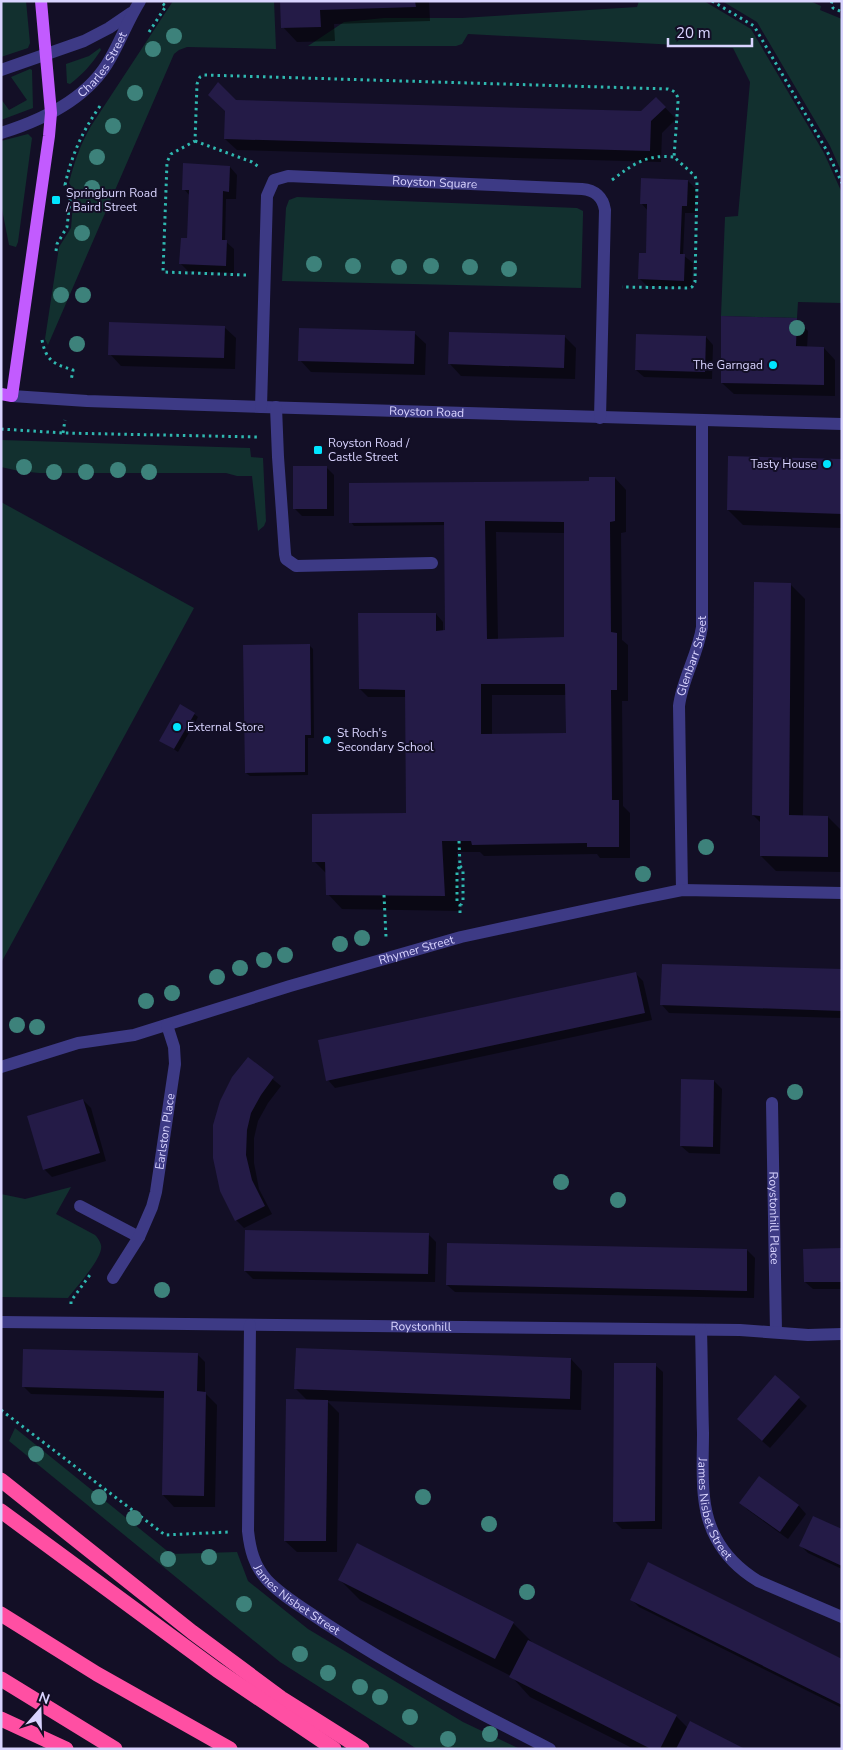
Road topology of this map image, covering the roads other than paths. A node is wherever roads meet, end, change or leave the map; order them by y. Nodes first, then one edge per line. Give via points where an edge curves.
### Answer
1 (41, 1) edge
2 (137, 6) edge
3 (45, 54) junction
4 (1, 70) edge
5 (51, 113) junction
6 (1, 133) edge
7 (7, 395) edge
8 (261, 407) junction
9 (276, 408) junction
10 (600, 418) junction
11 (702, 421) junction
12 (842, 424) edge
13 (432, 563) dead end
14 (682, 890) junction
15 (842, 893) edge
16 (167, 1025) junction
17 (1, 1067) edge
18 (772, 1102) dead end
19 (80, 1206) dead end
20 (139, 1237) junction
21 (113, 1278) road end
22 (1, 1322) edge
23 (250, 1325) junction
24 (701, 1330) junction
25 (776, 1332) junction
26 (842, 1334) edge
27 (1, 1480) edge
28 (1, 1511) edge
29 (1, 1614) edge
30 (842, 1617) edge
31 (1, 1679) edge
32 (1, 1719) edge
33 (66, 1749) edge
34 (115, 1749) edge
35 (230, 1749) edge
36 (334, 1749) edge
37 (362, 1749) edge
38 (550, 1749) edge

1 - 3 main road
2 - 3 street via 97,35
2 - 5 street, Charles Street via 102,72 79,95
3 - 4 street
3 - 5 main road
5 - 6 street, Charles Street
5 - 7 main road via 46,164
7 - 8 street, Royston Road
8 - 9 street, Royston Road
8 - 10 street, Royston Square via 267,196 274,180 297,176 582,189 596,193 605,210
9 - 10 street, Royston Road
9 - 13 street via 284,554 290,563 296,566
10 - 11 street, Royston Road
11 - 12 street, Royston Road
11 - 14 street, Glenbarr Street via 702,628 679,706
14 - 15 street, Rhymer Street
14 - 16 street, Rhymer Street via 466,936
16 - 17 street, Rhymer Street via 134,1035 78,1044
16 - 20 street, Earlston Place via 175,1064 156,1192
18 - 25 street, Roystonhill Place
19 - 20 street
20 - 21 street, Earlston Place
22 - 23 street, Roystonhill
23 - 24 street, Roystonhill
23 - 38 street, James Nisbet Street via 248,1531 251,1550 260,1571 288,1598 385,1661
24 - 25 street, Roystonhill
24 - 30 street, James Nisbet Street via 704,1490 707,1515 715,1538 746,1574
25 - 26 street, Roystonhill
27 - 37 highway via 200,1638 281,1698
28 - 36 highway via 210,1665
29 - 35 highway via 97,1674
31 - 34 highway
32 - 33 highway

